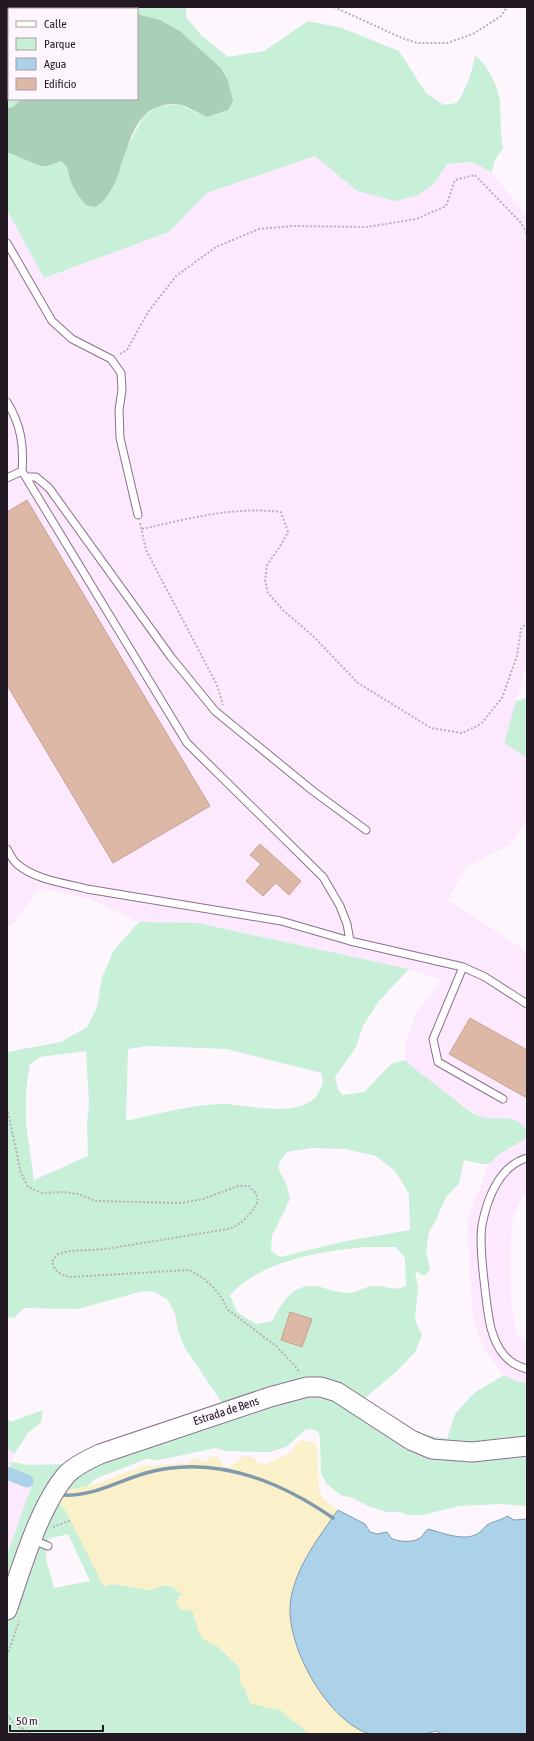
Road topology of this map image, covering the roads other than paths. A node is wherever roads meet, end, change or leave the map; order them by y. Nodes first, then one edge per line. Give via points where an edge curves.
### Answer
1 (7, 243) edge
2 (7, 402) edge
3 (24, 474) junction
4 (7, 478) edge
5 (139, 517) road end
6 (366, 830) dead end
7 (7, 849) edge
8 (350, 941) junction
9 (463, 967) junction
10 (527, 1004) edge
11 (503, 1099) dead end
12 (527, 1158) edge
13 (527, 1369) edge
14 (527, 1446) edge
15 (7, 1610) edge

1 - 5 lane via 52,321 72,339 111,359 121,373 120,438
2 - 3 lane via 21,433
3 - 4 lane
3 - 6 lane via 36,477 49,488 171,657 215,711 313,791
3 - 8 lane via 187,743 323,877 340,906
7 - 8 lane via 16,864 32,874 56,882 281,921
8 - 9 lane
9 - 10 lane
9 - 11 lane via 433,1039 438,1062
12 - 13 lane via 507,1169 494,1187 482,1226 483,1269 493,1336 503,1354 514,1364
14 - 15 street, Estrada de Bens via 472,1452 432,1449 411,1440 336,1392 321,1386 307,1387 165,1431 100,1454 67,1474 49,1500 40,1543

